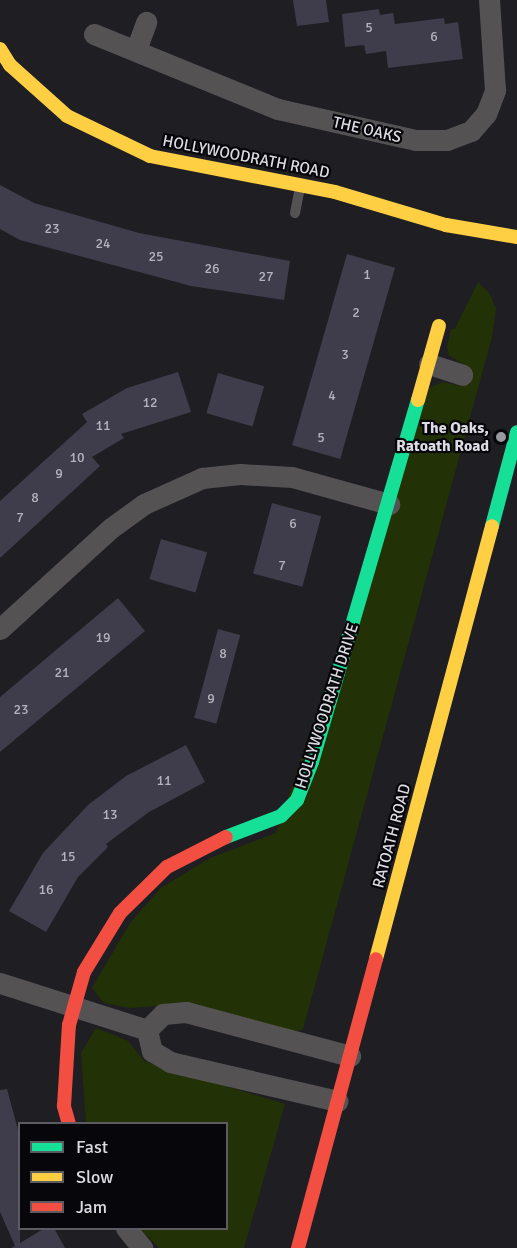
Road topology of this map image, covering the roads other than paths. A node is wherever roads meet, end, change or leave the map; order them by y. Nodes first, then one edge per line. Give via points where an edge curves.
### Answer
1 (489, 0) edge
2 (146, 22) dead end
3 (94, 34) dead end
4 (0, 49) edge
5 (136, 50) junction
6 (300, 185) junction
7 (296, 213) dead end
8 (517, 237) edge
9 (439, 326) dead end
10 (429, 364) junction
11 (462, 375) dead end
12 (517, 432) edge
13 (389, 504) junction
14 (0, 629) edge
15 (0, 983) edge
16 (74, 1004) junction
17 (147, 1030) junction
18 (350, 1056) junction
19 (338, 1101) junction
20 (68, 1122) edge
21 (128, 1230) edge
22 (142, 1248) edge
23 (298, 1248) edge

1 - 5 street, THE OAKS via 495,90 486,114 471,131 447,140 416,140 278,109
2 - 5 street
3 - 5 street, THE OAKS
4 - 6 street, HOLLYWOODRATH ROAD via 10,65 60,110 105,136 150,156
6 - 7 lane
6 - 8 street, HOLLYWOODRATH ROAD via 387,204 446,225
9 - 10 street, HOLLYWOODRATH DRIVE
10 - 11 street
10 - 13 street, HOLLYWOODRATH DRIVE
12 - 18 street, RATOATH ROAD
13 - 14 street via 292,477 240,474 202,478 144,504 111,528
13 - 16 street, HOLLYWOODRATH DRIVE via 312,762 297,800 281,816 207,844 144,887 120,913 84,972
15 - 16 street
16 - 17 street
16 - 20 street, HOLLYWOODRATH DRIVE via 67,1038 64,1106
17 - 18 street via 163,1014 186,1012
17 - 19 street via 152,1051 170,1062
18 - 19 street, RATOATH ROAD
19 - 23 street, RATOATH ROAD
21 - 22 street

